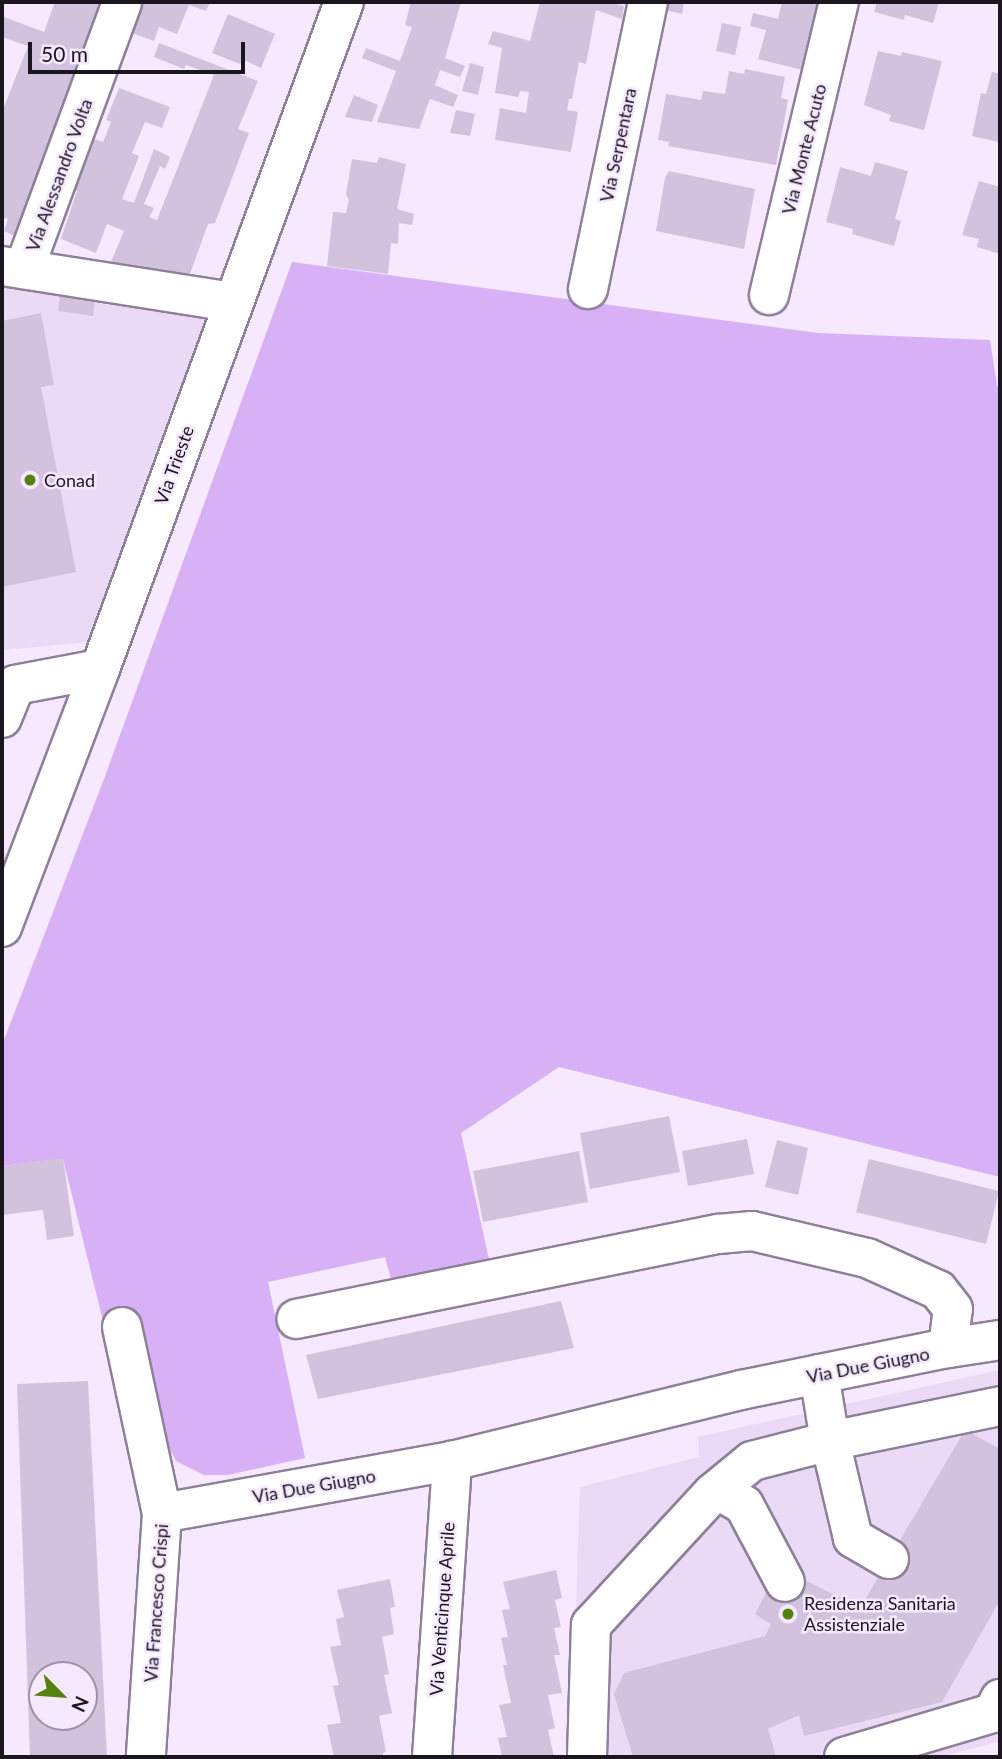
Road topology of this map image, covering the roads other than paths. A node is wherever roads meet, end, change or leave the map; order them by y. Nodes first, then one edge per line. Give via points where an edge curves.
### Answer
1 (122, 2) edge
2 (344, 2) edge
3 (648, 2) edge
4 (839, 2) edge
5 (13, 267) edge
6 (588, 289) dead end
7 (769, 295) dead end
8 (233, 302) junction
9 (100, 669) junction
10 (2, 718) edge
11 (2, 833) edge
12 (24, 865) junction
13 (2, 927) edge
14 (296, 1319) dead end
15 (122, 1327) dead end
16 (1000, 1340) edge
17 (948, 1348) junction
18 (819, 1374) junction
19 (1000, 1406) edge
20 (830, 1441) junction
21 (452, 1461) junction
22 (718, 1490) junction
23 (162, 1513) junction
24 (889, 1559) dead end
25 (785, 1582) dead end
26 (1000, 1699) edge
27 (146, 1757) edge
28 (432, 1757) edge
29 (587, 1757) edge
30 (844, 1757) edge

1 - 5 street, Via Alessandro Volta
2 - 8 street, Via Trieste
3 - 6 street, Via Serpentara
4 - 7 street, Via Monte Acuto
5 - 8 street
8 - 9 street, Via Trieste
9 - 10 street via 15,685
9 - 12 street, Via Trieste
11 - 12 street
12 - 13 street, Via Trieste
14 - 17 street, Via Due Giugno via 752,1231 867,1258 938,1290 953,1309
15 - 23 street, Via Francesco Crispi
16 - 17 street
17 - 18 street, Via Due Giugno
18 - 20 street
18 - 21 street, Via Due Giugno
19 - 20 street
20 - 22 street via 752,1461
20 - 24 street via 853,1538
21 - 23 street, Via Due Giugno
21 - 28 street, Via Venticinque Aprile
22 - 25 street via 744,1505
22 - 29 street via 591,1625 604,1684
23 - 27 street, Via Francesco Crispi
26 - 30 street via 993,1713

